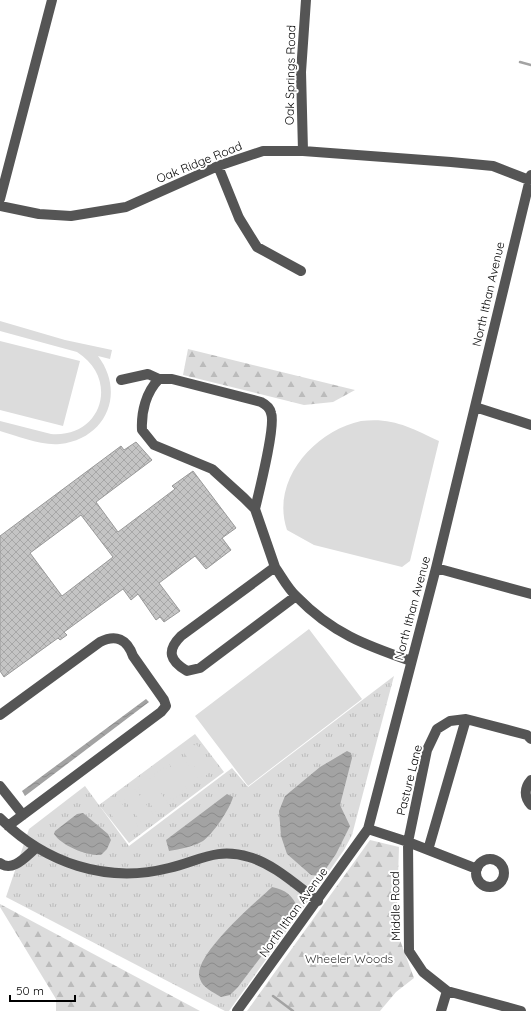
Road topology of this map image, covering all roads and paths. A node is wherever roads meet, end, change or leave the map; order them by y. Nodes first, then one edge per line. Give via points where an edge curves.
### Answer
1 (52, 0) edge
2 (306, 0) edge
3 (303, 151) junction
4 (218, 166) junction
5 (530, 177) edge
6 (0, 199) edge
7 (0, 206) edge
8 (527, 208) edge
9 (301, 271) dead end
10 (159, 379) junction
11 (121, 380) dead end
12 (474, 407) junction
13 (531, 426) edge
14 (255, 509) junction
15 (275, 567) junction
16 (436, 568) junction
17 (531, 594) edge
18 (296, 596) junction
19 (411, 661) junction
20 (0, 715) edge
21 (466, 719) junction
22 (531, 739) edge
23 (531, 780) edge
24 (0, 786) edge
25 (531, 805) edge
26 (23, 815) junction
27 (0, 818) edge
28 (8, 826) junction
29 (368, 828) junction
30 (408, 842) junction
31 (36, 848) junction
32 (428, 850) junction
33 (0, 863) edge
34 (476, 869) dead end
35 (318, 901) junction
36 (447, 991) junction
37 (237, 1011) edge
38 (441, 1011) edge
39 (521, 1011) edge

1 - 6 street
2 - 3 street, Oak Springs Road via 301,72
3 - 4 street, Oak Ridge Road via 263,151
3 - 5 street, Oak Ridge Road via 493,166
4 - 7 street, Oak Ridge Road via 126,207 71,216 39,214
4 - 9 street via 239,218 257,247
5 - 8 street, North Ithan Avenue
8 - 12 street, North Ithan Avenue
10 - 11 street via 148,374
10 - 14 street via 150,390 144,411 142,430 149,440 159,447 212,469
10 - 14 street via 172,379 261,402 271,412 273,426
12 - 13 street
12 - 16 street, North Ithan Avenue
14 - 15 street
15 - 18 street
15 - 18 street via 173,644 171,655 177,665 187,671 200,668
16 - 17 street
16 - 19 street, North Ithan Avenue
18 - 19 street via 338,631 363,645
19 - 29 street, North Ithan Avenue
20 - 26 street via 100,642 116,637 125,641 166,706
21 - 22 street, Pasture Lane via 527,735
21 - 30 street, Pasture Lane via 450,721 437,729 427,750
21 - 32 street
23 - 25 street via 526,788
24 - 26 street
26 - 28 street
27 - 28 street
28 - 31 street
29 - 30 street
29 - 35 street, North Ithan Avenue
30 - 32 street
30 - 36 street, Middle Road via 409,951 423,972
31 - 33 street via 17,864 10,866
31 - 35 street via 76,866 125,874 170,868 210,854 230,853 248,856 264,862
32 - 34 street
35 - 37 street, North Ithan Avenue
36 - 38 street
36 - 39 street, Middle Road

